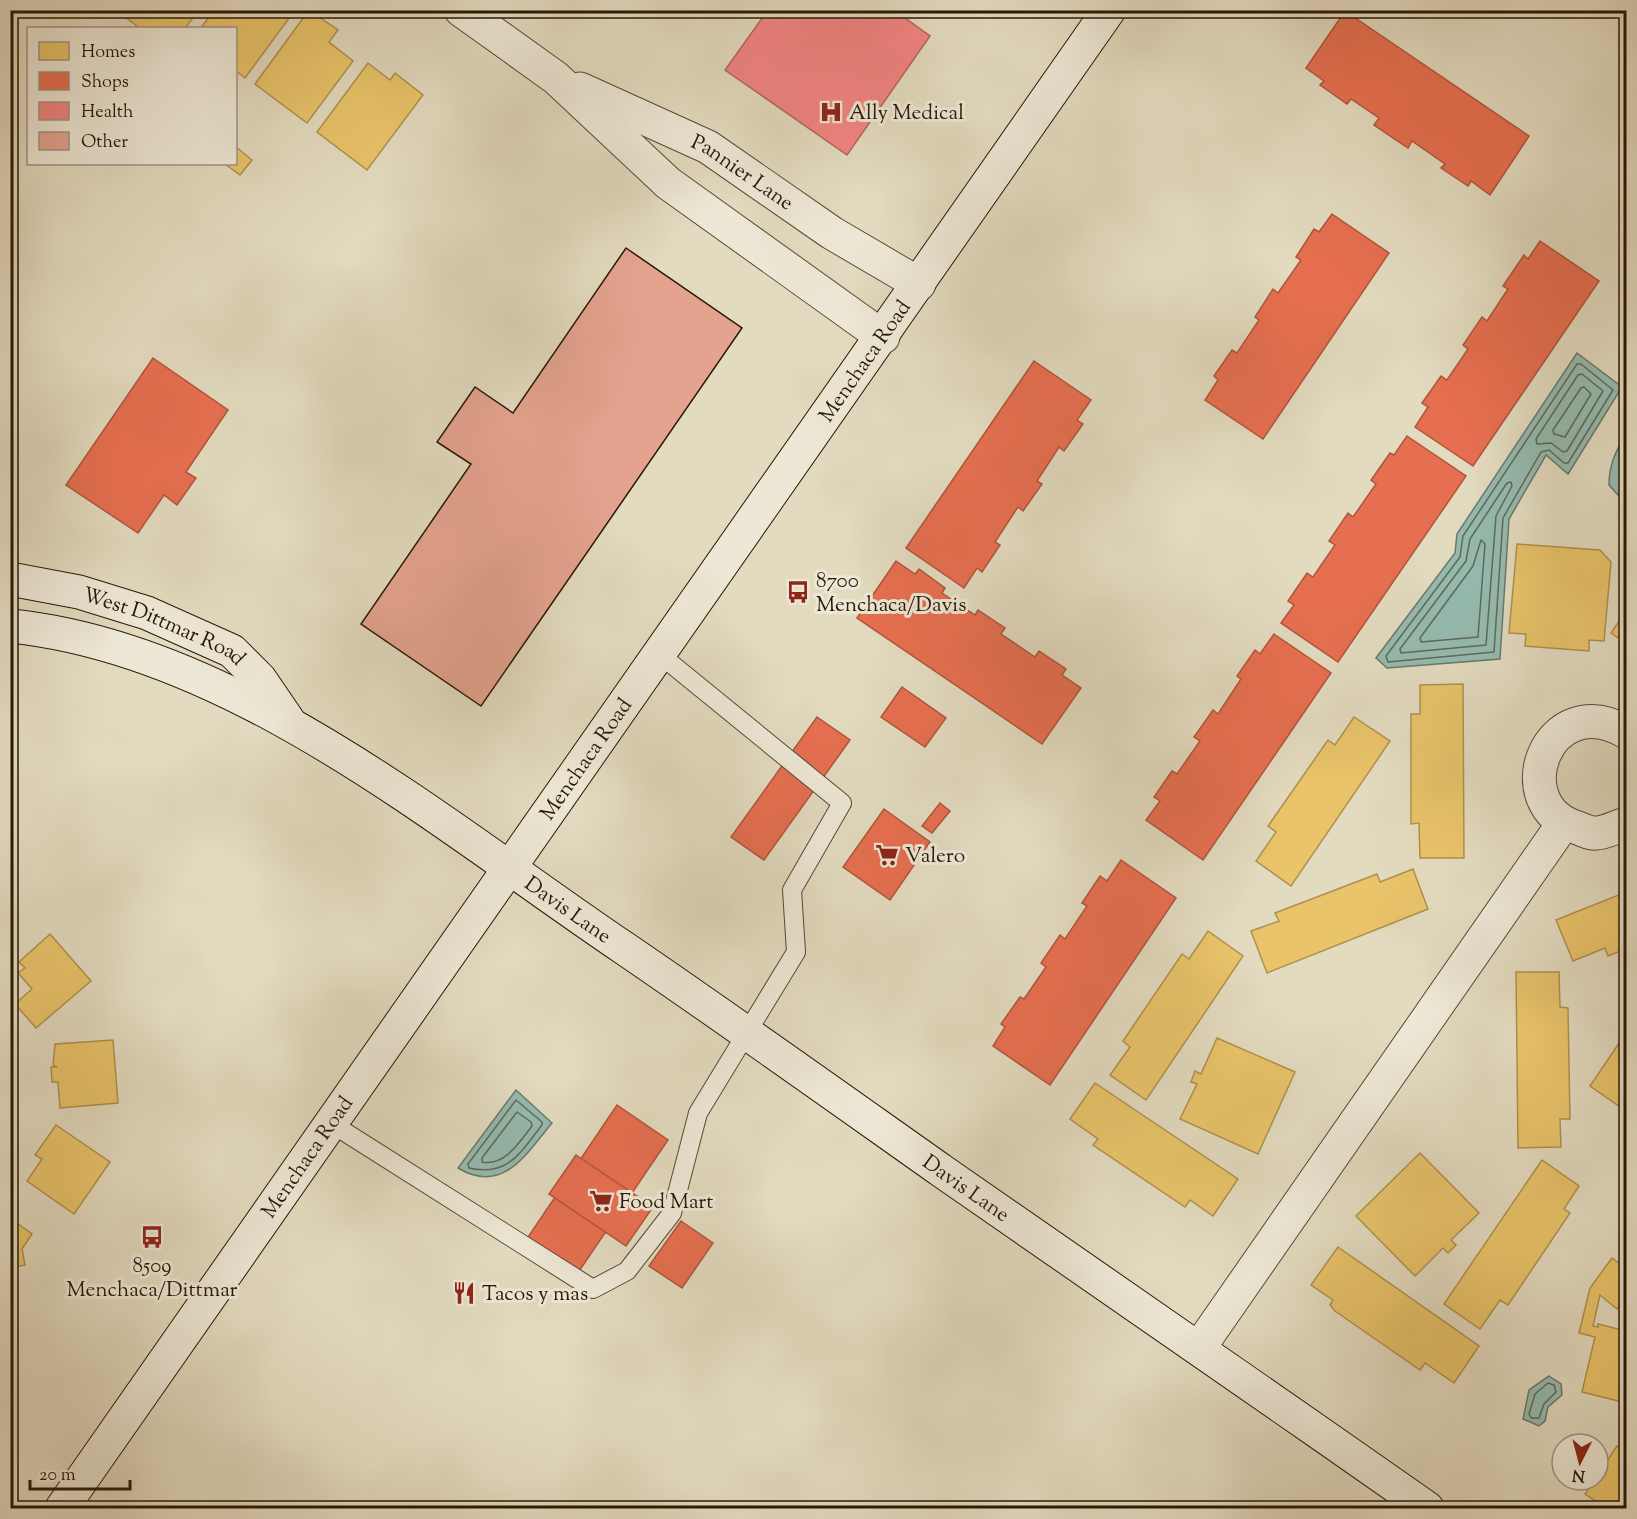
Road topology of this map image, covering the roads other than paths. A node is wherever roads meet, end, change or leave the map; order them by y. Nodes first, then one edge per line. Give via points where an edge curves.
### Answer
1 (461, 10) edge
2 (1109, 10) edge
3 (556, 78) junction
4 (919, 284) junction
5 (884, 337) junction
6 (10, 579) edge
7 (10, 626) edge
8 (658, 653) junction
9 (288, 720) junction
10 (1626, 732) edge
11 (1563, 824) junction
12 (1626, 824) edge
13 (507, 869) junction
14 (749, 1033) junction
15 (329, 1122) junction
16 (1199, 1348) junction
17 (62, 1509) edge
18 (1427, 1509) edge

1 - 3 street, Pannier Lane
2 - 4 street, Menchaca Road
3 - 4 street, Pannier Lane via 708,147 832,233
3 - 5 street, Pannier Lane via 668,183
4 - 5 street, Menchaca Road
5 - 8 street, Menchaca Road
6 - 9 street, West Dittmar Road via 79,592 147,613 232,651 260,679
7 - 9 street, West Dittmar Road via 93,641 155,660
8 - 13 street, Menchaca Road
8 - 14 lane via 842,803 792,890 796,952
9 - 13 street, West Dittmar Road
10 - 11 street via 1608,721 1577,722 1551,740 1538,769 1543,800
11 - 12 street via 1596,834
11 - 16 street
13 - 14 street, Davis Lane
13 - 15 street, Menchaca Road
14 - 15 lane via 698,1113 672,1214 627,1271 593,1289
14 - 16 street, Davis Lane
15 - 17 street, Menchaca Road
16 - 18 street, Davis Lane

